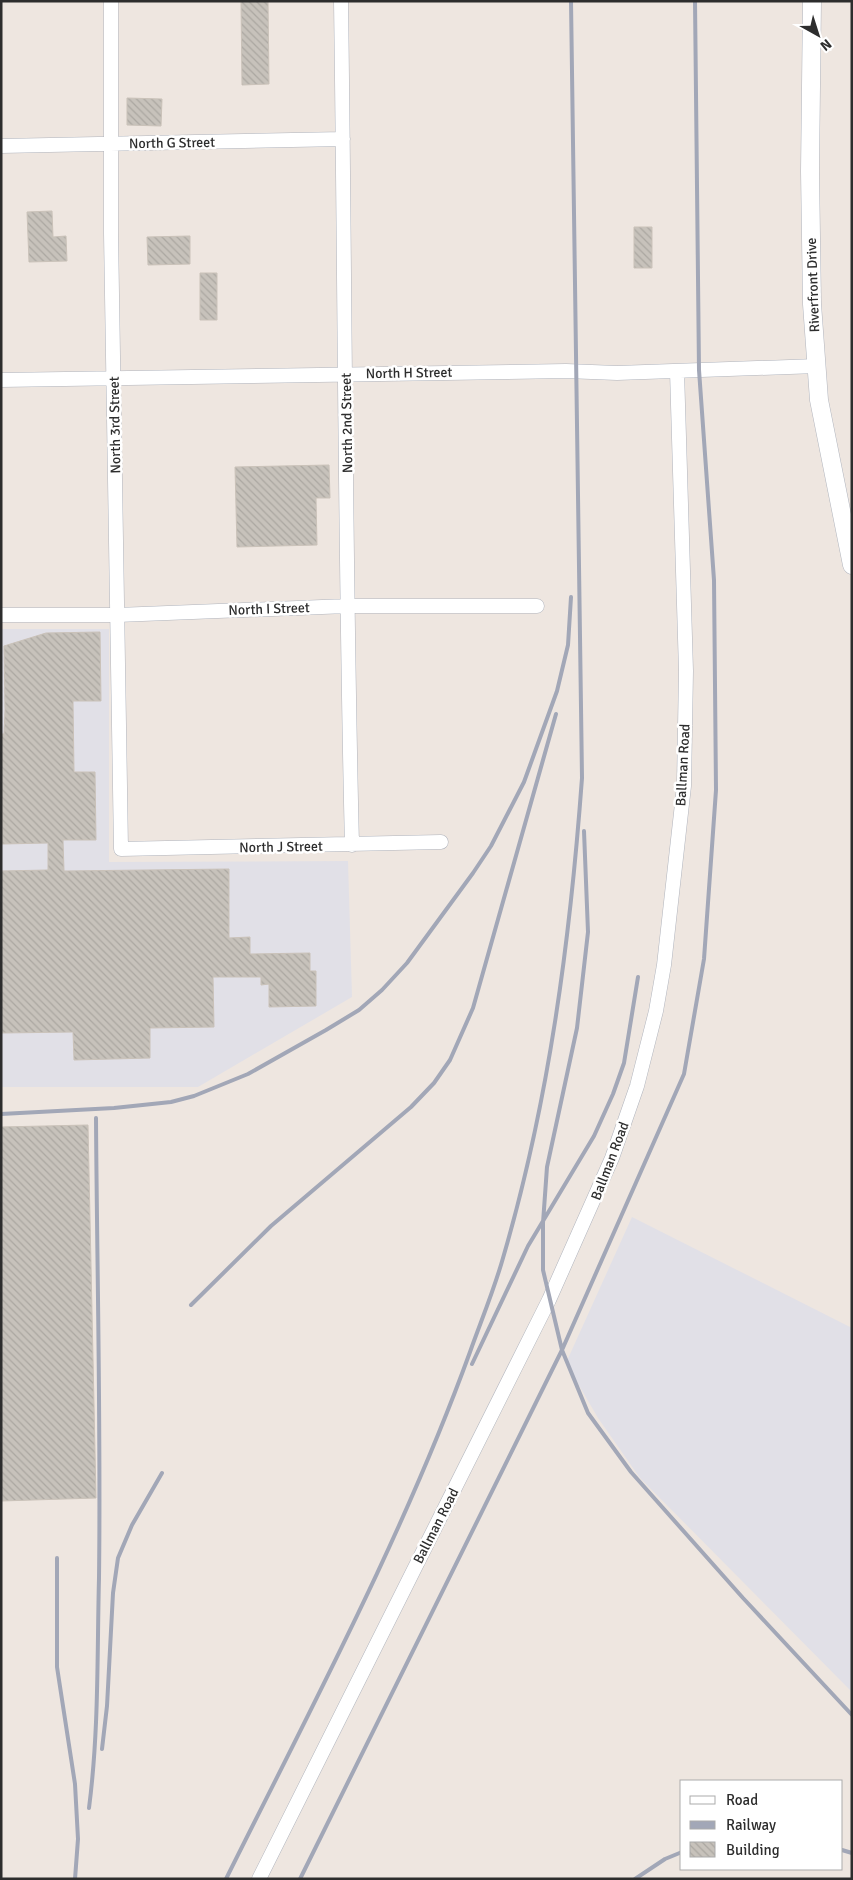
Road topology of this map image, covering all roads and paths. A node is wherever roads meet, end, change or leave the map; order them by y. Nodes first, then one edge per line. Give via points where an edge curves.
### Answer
1 (111, 1) edge
2 (341, 1) edge
3 (812, 1) edge
4 (343, 139) junction
5 (111, 144) junction
6 (1, 146) edge
7 (817, 366) junction
8 (678, 371) junction
9 (346, 374) junction
10 (114, 378) junction
11 (1, 380) edge
12 (852, 565) edge
13 (348, 606) junction
14 (536, 606) dead end
15 (1, 615) edge
16 (117, 615) junction
17 (441, 842) dead end
18 (352, 845) junction
19 (121, 849) joint
20 (259, 1879) edge

1 - 5 street, North 3rd Street
2 - 4 street, North 2nd Street
3 - 7 street, Riverfront Drive via 810,170 812,304
4 - 5 street, North G Street
4 - 9 street, North 2nd Street
5 - 6 street, North G Street
5 - 10 street, North 3rd Street
7 - 8 street, North H Street
7 - 12 street, Riverfront Drive via 819,400
8 - 9 street, North H Street
8 - 20 street, Ballman Road via 686,671 684,786 664,965 637,1086 612,1158 549,1300
9 - 10 street, North H Street
9 - 13 street, North 2nd Street
10 - 11 street, North H Street
10 - 16 street, North 3rd Street
13 - 14 street, North I Street
13 - 16 street, North I Street
13 - 18 street, North 2nd Street
15 - 16 street, North I Street
16 - 19 street, North 3rd Street
17 - 18 street, North J Street
18 - 19 street, North J Street

